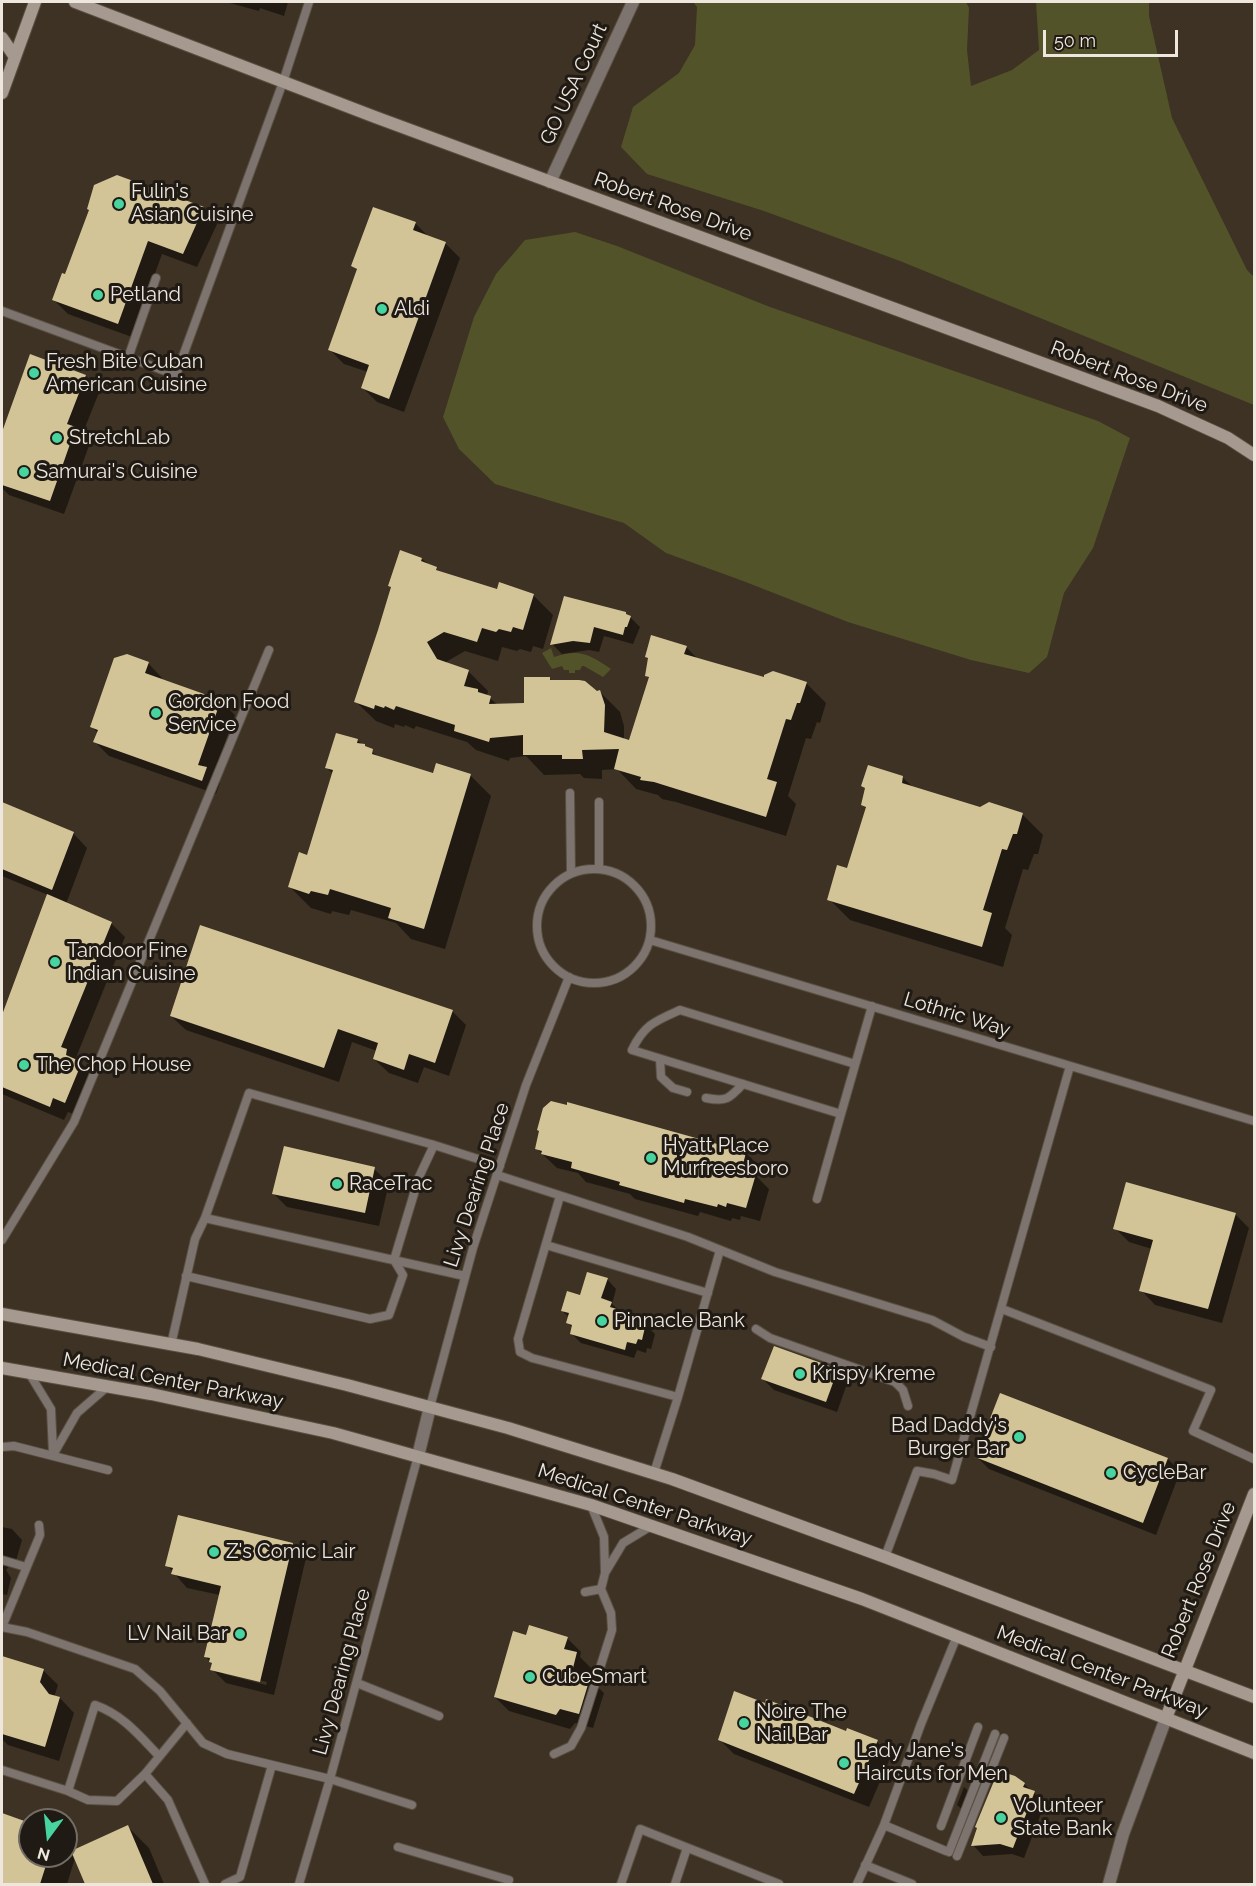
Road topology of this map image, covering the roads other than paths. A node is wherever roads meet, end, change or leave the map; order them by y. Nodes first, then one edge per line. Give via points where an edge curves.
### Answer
1 (36, 2) edge
2 (75, 2) edge
3 (309, 2) edge
4 (633, 2) edge
5 (2, 38) edge
6 (15, 57) junction
7 (283, 82) junction
8 (2, 93) edge
9 (550, 182) junction
10 (156, 278) dead end
11 (2, 311) edge
12 (128, 358) junction
13 (1254, 455) edge
14 (269, 651) dead end
15 (570, 794) dead end
16 (599, 802) dead end
17 (599, 868) junction
18 (571, 873) junction
19 (650, 940) junction
20 (569, 977) junction
21 (872, 1006) junction
22 (660, 1059) junction
23 (855, 1064) junction
24 (1070, 1066) junction
25 (743, 1084) junction
26 (687, 1092) dead end
27 (706, 1098) dead end
28 (841, 1114) junction
29 (1254, 1121) edge
30 (434, 1145) junction
31 (498, 1171) junction
32 (560, 1196) junction
33 (817, 1198) dead end
34 (205, 1218) junction
35 (2, 1240) edge
36 (546, 1245) junction
37 (720, 1250) junction
38 (394, 1260) junction
39 (186, 1276) junction
40 (465, 1276) junction
41 (708, 1293) junction
42 (1002, 1309) junction
43 (2, 1314) edge
44 (756, 1329) dead end
45 (171, 1345) junction
46 (991, 1347) junction
47 (2, 1368) edge
48 (29, 1373) junction
49 (108, 1386) junction
50 (678, 1397) junction
51 (908, 1406) dead end
52 (430, 1407) junction
53 (2, 1447) edge
54 (53, 1455) junction
55 (418, 1456) junction
56 (1254, 1459) edge
57 (108, 1470) dead end
58 (654, 1473) junction
59 (1254, 1494) edge
60 (591, 1505) junction
61 (39, 1525) dead end
62 (651, 1526) junction
63 (885, 1557) junction
64 (2, 1560) edge
65 (26, 1567) junction
66 (605, 1573) junction
67 (601, 1589) junction
68 (585, 1592) dead end
69 (2, 1598) edge
70 (12, 1601) junction
71 (2, 1627) edge
72 (957, 1636) junction
73 (1184, 1670) junction
74 (357, 1683) junction
75 (1254, 1697) edge
76 (439, 1716) dead end
77 (1166, 1718) junction
78 (188, 1723) junction
79 (978, 1726) dead end
80 (995, 1734) dead end
81 (1004, 1737) dead end
82 (1254, 1753) edge
83 (554, 1754) dead end
84 (159, 1756) junction
85 (272, 1765) junction
86 (2, 1770) edge
87 (144, 1774) junction
88 (330, 1779) junction
89 (68, 1791) junction
90 (412, 1805) dead end
91 (884, 1825) junction
92 (941, 1826) dead end
93 (398, 1847) dead end
94 (687, 1848) junction
95 (951, 1853) junction
96 (865, 1865) junction
97 (509, 1880) dead end
98 (205, 1884) edge
99 (225, 1884) edge
100 (299, 1884) edge
101 (621, 1884) edge
102 (675, 1884) edge
103 (779, 1884) edge
104 (857, 1884) edge
105 (912, 1884) edge
106 (1109, 1884) edge

1 - 6 main road
2 - 7 main road, Robert Rose Drive
3 - 7 lane
4 - 9 street, GO USA Court
5 - 6 main road
6 - 8 main road
7 - 9 main road, Robert Rose Drive
7 - 12 lane via 176,375
9 - 13 main road, Robert Rose Drive via 1158,406 1228,438
10 - 12 lane
11 - 12 lane
14 - 35 lane via 74,1122
15 - 18 lane
16 - 17 lane
17 - 18 lane
17 - 19 lane via 618,873 634,884 646,900 652,920
18 - 20 lane via 546,893 538,911 537,929 540,947 550,962
19 - 20 lane via 632,970 616,979 598,983
19 - 21 lane, Lothric Way
20 - 31 lane, Livy Dearing Place via 526,1085
21 - 23 lane
21 - 24 lane, Lothric Way
22 - 23 lane via 632,1050 651,1023 680,1010
22 - 25 lane
22 - 26 lane via 661,1077 673,1088
23 - 28 lane
24 - 29 lane, Lothric Way
24 - 42 lane
25 - 27 lane via 721,1101
25 - 28 lane
28 - 33 lane
30 - 31 lane
30 - 34 lane via 249,1093
30 - 38 lane via 419,1177
31 - 32 lane
31 - 40 lane, Livy Dearing Place
32 - 36 lane
32 - 37 lane
34 - 38 lane
34 - 39 lane
36 - 41 lane
36 - 50 lane via 518,1339 520,1352
37 - 41 lane
37 - 46 lane via 775,1272 932,1320
38 - 39 lane via 403,1275 389,1315 370,1319
38 - 40 lane
39 - 45 lane
40 - 52 lane, Livy Dearing Place
41 - 50 lane
42 - 46 lane
42 - 56 lane via 1211,1390 1193,1431
43 - 45 main road, Medical Center Parkway
44 - 51 lane via 770,1338 895,1382 903,1390
45 - 52 main road, Medical Center Parkway
46 - 63 lane via 952,1480 917,1472
47 - 48 main road, Medical Center Parkway
48 - 49 main road, Medical Center Parkway
48 - 54 lane via 51,1409
49 - 54 lane via 77,1413
49 - 55 main road, Medical Center Parkway via 333,1433
50 - 58 lane
52 - 55 street
52 - 58 main road, Medical Center Parkway
53 - 54 lane
54 - 57 lane
55 - 60 main road, Medical Center Parkway
55 - 74 lane, Livy Dearing Place
58 - 63 main road, Medical Center Parkway
59 - 73 main road, Robert Rose Drive
60 - 62 main road, Medical Center Parkway
60 - 66 lane via 604,1537
61 - 65 lane via 40,1535
62 - 66 lane via 623,1543
62 - 72 main road, Medical Center Parkway
63 - 73 main road, Medical Center Parkway
64 - 65 lane
65 - 70 lane
66 - 67 lane
67 - 68 lane
67 - 83 lane via 611,1613 612,1630 581,1728 571,1746
69 - 70 lane
70 - 71 lane
71 - 78 lane, Livy Dearing Place via 135,1669 159,1689
72 - 77 main road, Medical Center Parkway
72 - 91 lane
73 - 75 main road, Medical Center Parkway
73 - 77 main road, Robert Rose Drive
74 - 76 lane
74 - 88 lane, Livy Dearing Place
77 - 82 main road, Medical Center Parkway
77 - 106 street, Robert Rose Drive
78 - 84 lane
78 - 85 lane, Livy Dearing Place via 203,1743 227,1754
79 - 92 lane
80 - 95 lane
81 - 95 lane
84 - 87 lane
84 - 89 lane via 126,1722 95,1705
85 - 88 lane, Livy Dearing Place
85 - 99 lane via 240,1877
86 - 89 lane
87 - 89 lane via 117,1801 88,1800
87 - 98 lane via 168,1800
88 - 90 lane
88 - 100 lane
91 - 95 lane
91 - 96 lane
93 - 97 lane
94 - 101 lane via 640,1829
94 - 102 lane
94 - 103 lane
96 - 104 lane
96 - 105 lane

